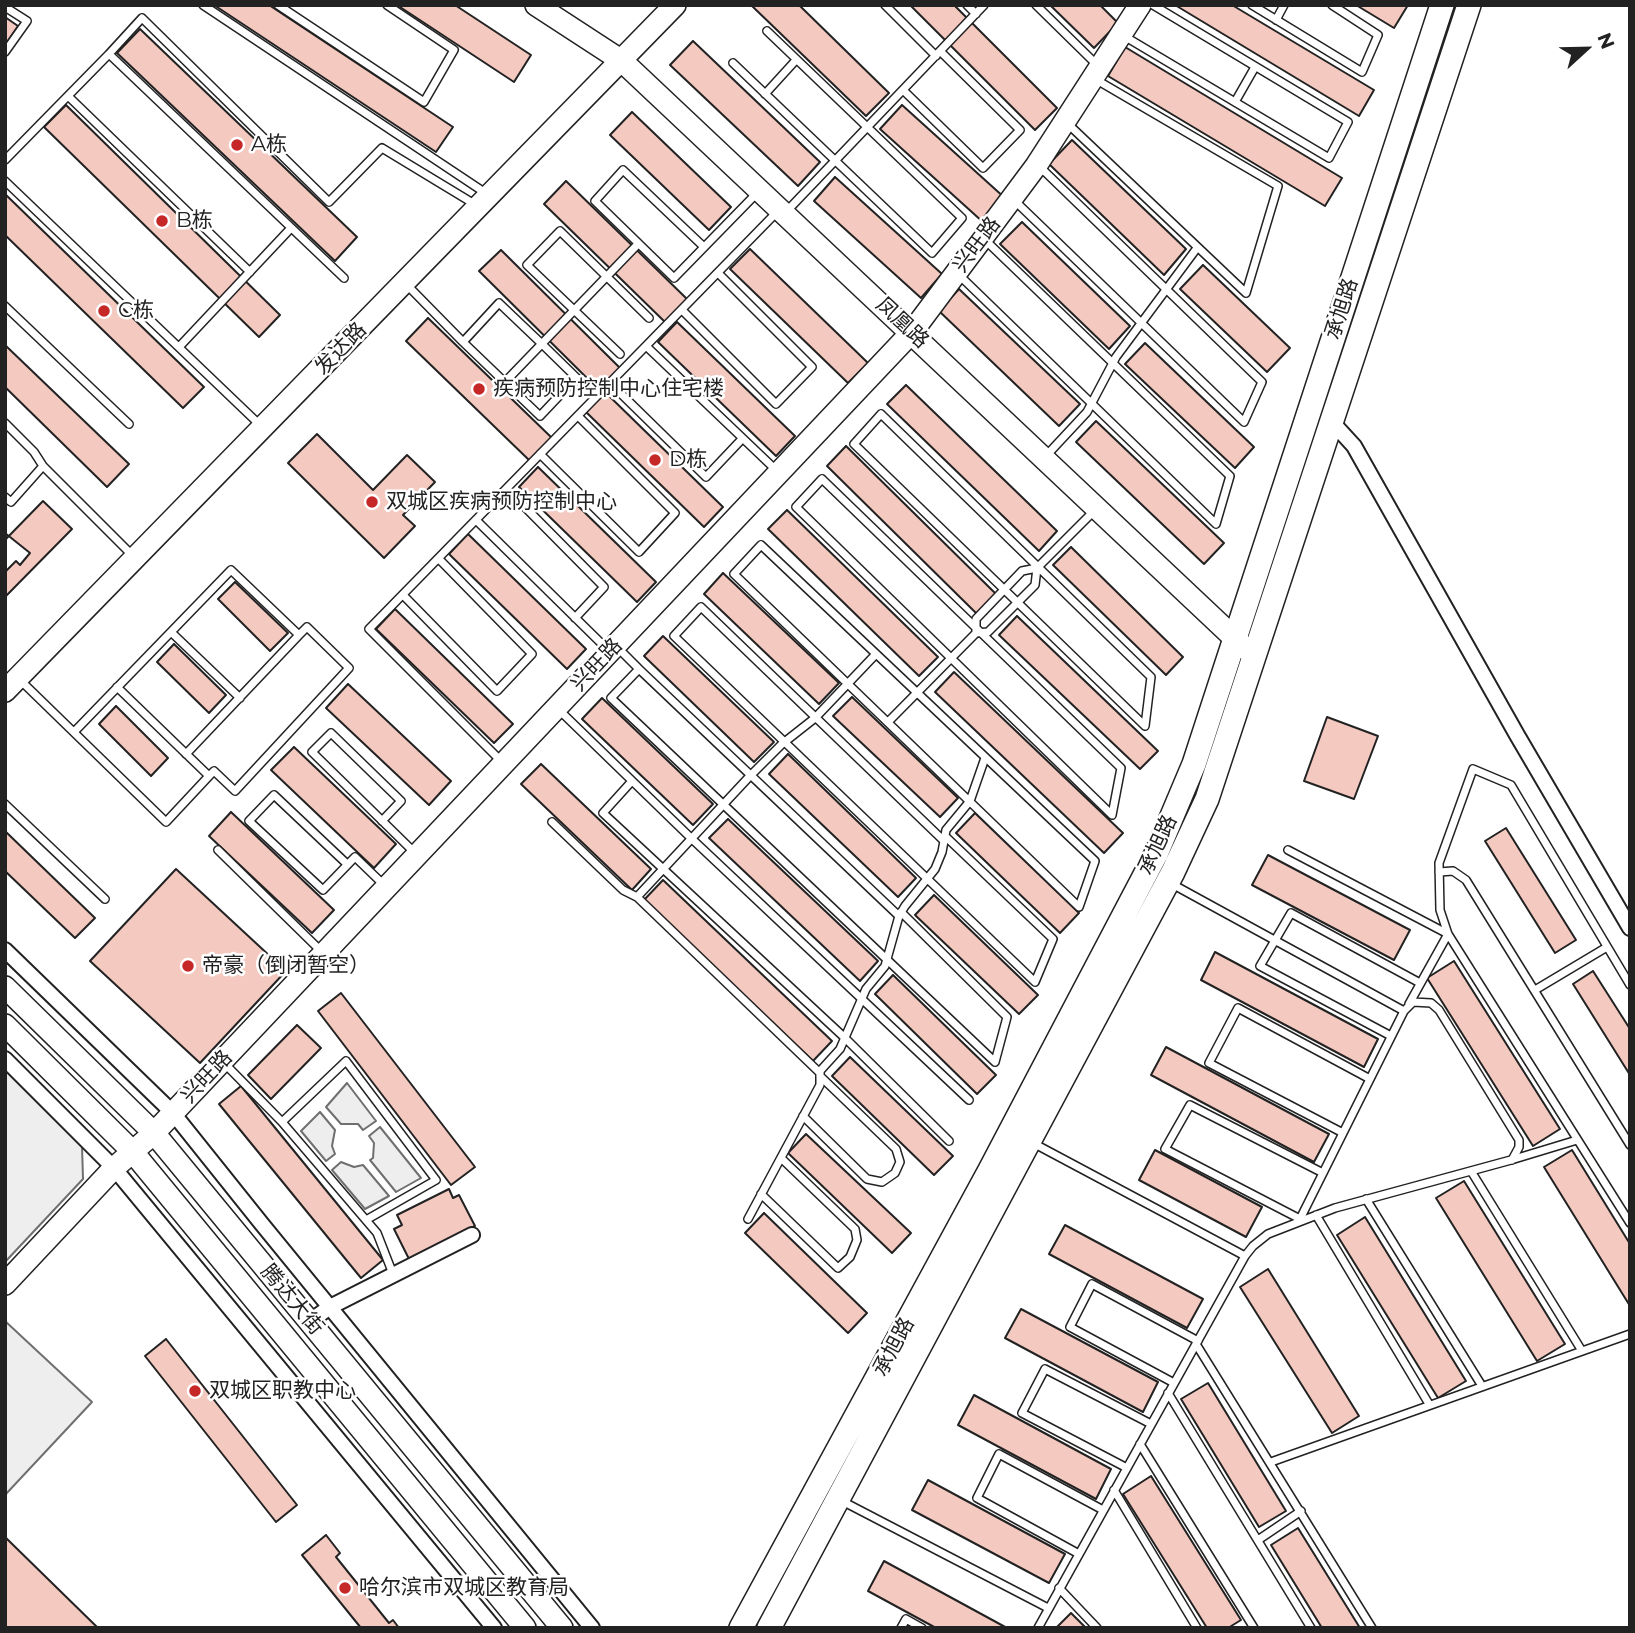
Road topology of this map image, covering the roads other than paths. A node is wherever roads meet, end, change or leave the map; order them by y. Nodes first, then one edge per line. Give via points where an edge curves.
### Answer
1 (203, 5) edge
2 (278, 5) edge
3 (387, 5) edge
4 (536, 5) edge
5 (675, 5) edge
6 (885, 5) edge
7 (967, 5) edge
8 (984, 5) edge
9 (1036, 5) edge
10 (1140, 5) edge
11 (1153, 5) edge
12 (1252, 5) edge
13 (1284, 5) edge
14 (1332, 5) edge
15 (1441, 5) edge
16 (1469, 5) edge
17 (5, 7) edge
18 (976, 14) junction
19 (1276, 20) junction
20 (767, 32) dead end
21 (1122, 35) junction
22 (5, 52) edge
23 (109, 54) junction
24 (938, 54) junction
25 (796, 60) junction
26 (622, 61) junction
27 (733, 64) dead end
28 (1255, 67) junction
29 (1093, 69) junction
30 (903, 90) junction
31 (765, 94) junction
32 (68, 96) junction
33 (1235, 102) junction
34 (1065, 122) junction
35 (868, 127) junction
36 (5, 160) edge
37 (835, 161) junction
38 (1037, 164) junction
39 (5, 181) edge
40 (760, 190) junction
41 (1012, 198) junction
42 (485, 202) junction
43 (783, 211) junction
44 (291, 228) junction
45 (982, 238) junction
46 (638, 244) junction
47 (704, 247) junction
48 (1197, 248) junction
49 (250, 272) junction
50 (719, 273) junction
51 (957, 273) junction
52 (607, 276) junction
53 (344, 278) dead end
54 (405, 283) junction
55 (1165, 288) junction
56 (5, 306) edge
57 (682, 310) junction
58 (574, 311) junction
59 (649, 318) dead end
60 (1141, 322) junction
61 (912, 332) junction
62 (463, 342) junction
63 (542, 344) junction
64 (646, 346) junction
65 (179, 347) junction
66 (620, 354) dead end
67 (1113, 363) junction
68 (576, 377) junction
69 (504, 383) junction
70 (610, 383) junction
71 (587, 388) dead end
72 (1093, 402) junction
73 (578, 416) junction
74 (1332, 422) junction
75 (5, 424) edge
76 (129, 424) dead end
77 (263, 428) junction
78 (742, 439) junction
79 (540, 454) junction
80 (1044, 458) junction
81 (43, 466) junction
82 (779, 473) junction
83 (507, 489) junction
84 (5, 497) edge
85 (1097, 508) junction
86 (476, 520) junction
87 (135, 558) junction
88 (439, 559) junction
89 (1038, 567) junction
90 (1004, 591) junction
91 (403, 595) junction
92 (1017, 603) junction
93 (575, 618) junction
94 (978, 631) junction
95 (171, 632) junction
96 (299, 635) junction
97 (1234, 638) junction
98 (612, 649) junction
99 (876, 654) junction
100 (1254, 657) junction
101 (951, 659) junction
102 (639, 669) junction
103 (11, 684) edge
104 (849, 684) junction
105 (117, 687) junction
106 (917, 693) junction
107 (240, 698) junction
108 (557, 707) junction
109 (816, 717) junction
110 (888, 722) junction
111 (74, 732) junction
112 (785, 742) junction
113 (186, 754) junction
114 (985, 758) junction
115 (503, 764) junction
116 (751, 775) junction
117 (209, 776) junction
118 (632, 781) junction
119 (970, 801) junction
120 (5, 804) edge
121 (724, 804) junction
122 (382, 821) junction
123 (552, 821) dead end
124 (945, 838) junction
125 (691, 839) junction
126 (218, 850) dead end
127 (1288, 850) dead end
128 (417, 855) junction
129 (347, 864) junction
130 (662, 870) junction
131 (1439, 872) junction
132 (928, 878) junction
133 (1168, 882) junction
134 (387, 887) junction
135 (637, 897) junction
136 (105, 899) dead end
137 (900, 914) junction
138 (1630, 928) edge
139 (1448, 934) junction
140 (1275, 940) junction
141 (1606, 947) junction
142 (5, 950) edge
143 (324, 954) junction
144 (887, 959) junction
145 (1420, 983) junction
146 (1630, 985) edge
147 (5, 987) edge
148 (1535, 990) junction
149 (862, 998) junction
150 (1406, 1007) junction
151 (5, 1025) edge
152 (1391, 1035) junction
153 (845, 1038) junction
154 (5, 1059) edge
155 (222, 1061) junction
156 (820, 1074) junction
157 (1370, 1079) junction
158 (968, 1100) dead end
159 (173, 1113) junction
160 (803, 1116) junction
161 (282, 1122) junction
162 (154, 1133) junction
163 (1343, 1133) junction
164 (1577, 1140) junction
165 (950, 1141) dead end
166 (1030, 1141) junction
167 (1630, 1145) edge
168 (132, 1151) junction
169 (781, 1158) junction
170 (1511, 1160) junction
171 (114, 1168) junction
172 (1471, 1171) junction
173 (1323, 1173) junction
174 (761, 1194) junction
175 (1366, 1199) junction
176 (1315, 1215) junction
177 (748, 1219) dead end
178 (366, 1220) junction
179 (1299, 1220) junction
180 (1630, 1223) edge
181 (472, 1235) dead end
182 (1245, 1256) junction
183 (393, 1274) junction
184 (5, 1284) edge
185 (330, 1307) junction
186 (310, 1322) junction
187 (1630, 1335) edge
188 (1197, 1342) junction
189 (1582, 1351) junction
190 (1174, 1383) junction
191 (1482, 1386) junction
192 (1168, 1393) junction
193 (1429, 1404) junction
194 (1151, 1424) junction
195 (1140, 1444) junction
196 (1271, 1462) junction
197 (1127, 1468) junction
198 (1114, 1490) junction
199 (838, 1499) junction
200 (1103, 1510) junction
201 (1301, 1511) junction
202 (1258, 1540) junction
203 (1079, 1554) junction
204 (1059, 1588) junction
205 (1048, 1608) junction
206 (1253, 1627) edge
207 (494, 1628) edge
208 (525, 1628) edge
209 (562, 1628) edge
210 (592, 1628) edge
211 (741, 1628) edge
212 (769, 1628) edge
213 (901, 1628) edge
214 (922, 1628) edge
215 (1038, 1628) edge
216 (1097, 1628) edge
217 (1198, 1628) edge
218 (1311, 1628) edge
219 (1372, 1628) edge

1 - 42 lane
2 - 3 lane via 424,102 454,50
4 - 26 street, 凤凰路
5 - 26 street, 发达路
6 - 24 lane
7 - 18 lane
8 - 18 lane
9 - 29 lane
10 - 21 street, 兴旺路
11 - 28 lane
12 - 19 lane
13 - 19 lane
14 - 19 lane via 1378,35 1362,72
15 - 97 main road, 承旭路
16 - 74 main road, 承旭路
17 - 22 lane via 27,21
18 - 24 lane
20 - 25 lane
21 - 29 street, 兴旺路
21 - 33 lane
23 - 32 lane
23 - 42 lane via 142,18 329,202 382,148
23 - 44 lane
24 - 30 lane
24 - 30 lane via 1020,130 983,168
25 - 31 lane
25 - 35 lane
26 - 40 street, 凤凰路
26 - 42 street, 发达路
27 - 31 lane
28 - 33 lane
28 - 33 lane via 1348,122 1329,158
29 - 34 street, 兴旺路
29 - 48 lane via 1278,186 1246,293
30 - 35 lane
31 - 37 lane
32 - 36 lane
32 - 49 lane
34 - 38 street, 兴旺路
34 - 48 lane
35 - 37 lane
35 - 37 lane via 962,218 932,253
37 - 43 lane
38 - 41 street, 兴旺路
38 - 55 lane
39 - 65 lane
40 - 43 street, 凤凰路
40 - 47 lane
41 - 45 street, 兴旺路
41 - 60 lane
42 - 54 street, 发达路
43 - 50 lane
43 - 61 street, 凤凰路
44 - 49 lane
44 - 53 lane
45 - 51 street, 兴旺路
45 - 67 lane
46 - 47 lane via 674,278
46 - 47 lane via 595,201 623,170
46 - 52 lane
48 - 55 lane
49 - 65 lane
50 - 57 lane
50 - 57 lane via 812,367 776,404
51 - 61 street, 兴旺路
51 - 72 lane
52 - 58 lane
52 - 58 lane via 560,231 551,239 527,265
52 - 59 lane
54 - 62 lane
54 - 77 street, 发达路
55 - 60 lane
55 - 60 lane via 1262,382 1244,422
56 - 76 lane
57 - 64 lane
58 - 63 lane
58 - 66 lane
60 - 67 lane
61 - 80 street, 凤凰路
61 - 82 street, 兴旺路
62 - 63 lane via 499,303
62 - 69 lane
63 - 68 lane
63 - 69 lane
64 - 70 lane
64 - 78 lane
65 - 77 lane
67 - 72 lane
67 - 72 lane via 1230,476 1216,524
68 - 69 lane via 540,416
68 - 71 lane
70 - 73 lane
70 - 78 lane via 706,477
72 - 80 lane
73 - 79 lane
73 - 79 lane via 676,513 639,552
74 - 100 main road, 承旭路
74 - 138 street via 1353,446
75 - 81 lane
77 - 87 street, 发达路
78 - 82 lane
79 - 83 lane
80 - 85 street, 凤凰路
81 - 84 lane via 10,502
81 - 87 lane
82 - 98 street, 兴旺路
83 - 86 lane
83 - 93 lane via 604,587
85 - 89 lane
85 - 97 street, 凤凰路
86 - 88 lane
86 - 93 lane
87 - 103 street, 发达路
88 - 91 lane
88 - 91 lane via 532,654 497,691
89 - 90 lane via 1022,571
89 - 90 lane via 881,415 853,444
89 - 92 lane via 1035,585
89 - 92 lane via 1151,677 1145,726
90 - 92 lane
90 - 94 lane via 976,619
91 - 115 lane via 369,629
92 - 94 lane via 988,632
93 - 98 lane
94 - 101 lane
94 - 101 lane via 1121,768 1112,815
94 - 101 lane via 822,479 796,507
95 - 96 lane via 231,570
95 - 105 lane
95 - 107 lane
96 - 107 lane
96 - 117 lane via 307,627 349,668 235,791 214,771
97 - 100 street, 凤凰路
97 - 211 main road, 承旭路 via 1194,764 1156,854
98 - 102 lane
98 - 108 street, 兴旺路
99 - 104 lane
99 - 104 lane via 761,545 734,574
99 - 106 lane
100 - 133 main road, 承旭路 via 1207,799
101 - 106 lane
102 - 116 lane
102 - 121 lane via 611,698
103 - 111 lane
104 - 109 lane
104 - 110 lane
105 - 111 lane
105 - 113 lane
106 - 110 lane
106 - 114 lane
107 - 113 lane
108 - 115 street, 兴旺路
108 - 118 lane
109 - 112 lane
109 - 112 lane via 701,607 674,636
109 - 124 lane
110 - 119 lane
111 - 117 lane via 166,822
112 - 116 lane
112 - 132 lane
113 - 117 lane
114 - 119 lane
114 - 119 lane via 1095,862 1079,907
115 - 128 street, 兴旺路
116 - 121 lane
116 - 137 lane
118 - 125 lane
118 - 130 lane via 603,813
119 - 124 lane via 946,830
120 - 136 lane
121 - 125 lane
121 - 144 lane
122 - 122 lane via 312,752 331,733 401,801
122 - 128 lane
123 - 135 lane via 623,890
124 - 132 lane
124 - 132 lane via 1053,939 1035,982
125 - 130 lane
125 - 149 lane
126 - 143 lane
127 - 139 lane
128 - 134 street, 兴旺路
129 - 129 lane via 323,890 249,821 274,795
129 - 134 lane via 355,857
130 - 135 lane
130 - 153 lane
131 - 139 lane via 1440,910
131 - 141 lane via 1473,769 1511,785
131 - 148 lane via 1453,871 1466,880
132 - 137 lane
133 - 140 lane
133 - 166 main road, 承旭路
134 - 143 street, 兴旺路
135 - 156 lane
137 - 144 lane
137 - 144 lane via 1007,1017 995,1062
139 - 145 lane
139 - 164 lane
140 - 145 lane via 1291,913
140 - 150 lane
140 - 152 lane via 1260,966
141 - 146 lane
141 - 148 lane
142 - 159 street
143 - 155 street, 兴旺路
144 - 149 lane
145 - 150 lane
147 - 162 street, 腾达大街
148 - 167 lane
149 - 153 lane
149 - 158 lane
150 - 152 lane
150 - 170 lane via 1422,1001 1439,1010 1519,1140
151 - 168 street, 腾达大街
152 - 157 lane
153 - 156 lane
153 - 165 lane
154 - 171 street
155 - 159 street, 兴旺路
155 - 161 lane
156 - 160 lane via 820,1085
156 - 160 lane via 896,1149 900,1162 895,1173 882,1182 867,1179
157 - 163 lane
157 - 163 lane via 1238,1008 1209,1063
159 - 162 street, 兴旺路
159 - 185 street
160 - 169 lane
161 - 178 lane
161 - 178 lane via 346,1061 436,1180
162 - 168 street, 兴旺路
162 - 186 street, 腾达大街
163 - 173 lane
164 - 170 lane
164 - 180 lane
166 - 182 lane
166 - 199 main road, 承旭路
168 - 171 street, 兴旺路
168 - 208 street, 腾达大街
169 - 174 lane
169 - 174 lane via 855,1229 857,1240 850,1257 838,1268
170 - 172 lane
171 - 184 street, 兴旺路
171 - 207 street
172 - 175 lane
172 - 189 lane
173 - 179 lane
173 - 179 lane via 1190,1105 1165,1149
174 - 177 lane
175 - 176 lane
175 - 191 lane
176 - 179 lane
176 - 193 lane
178 - 183 lane via 377,1233
179 - 182 lane via 1268,1234
181 - 183 street
182 - 188 lane
183 - 185 street
185 - 186 street
185 - 210 street
186 - 209 street, 腾达大街
187 - 189 lane
188 - 190 lane
188 - 190 lane via 1092,1284 1070,1327
188 - 196 lane
189 - 191 lane
190 - 192 lane
191 - 193 lane
192 - 194 lane
192 - 202 lane
193 - 196 lane
194 - 195 lane
194 - 197 lane via 1045,1369 1022,1413
195 - 197 lane
195 - 206 lane
196 - 201 lane
197 - 198 lane
198 - 200 lane
198 - 217 lane
199 - 205 lane
199 - 212 main road, 承旭路
200 - 203 lane
200 - 203 lane via 999,1454 977,1499
201 - 202 lane
201 - 219 lane
202 - 218 lane
203 - 204 lane
204 - 205 lane
204 - 216 lane
205 - 215 lane
213 - 214 lane via 906,1619

